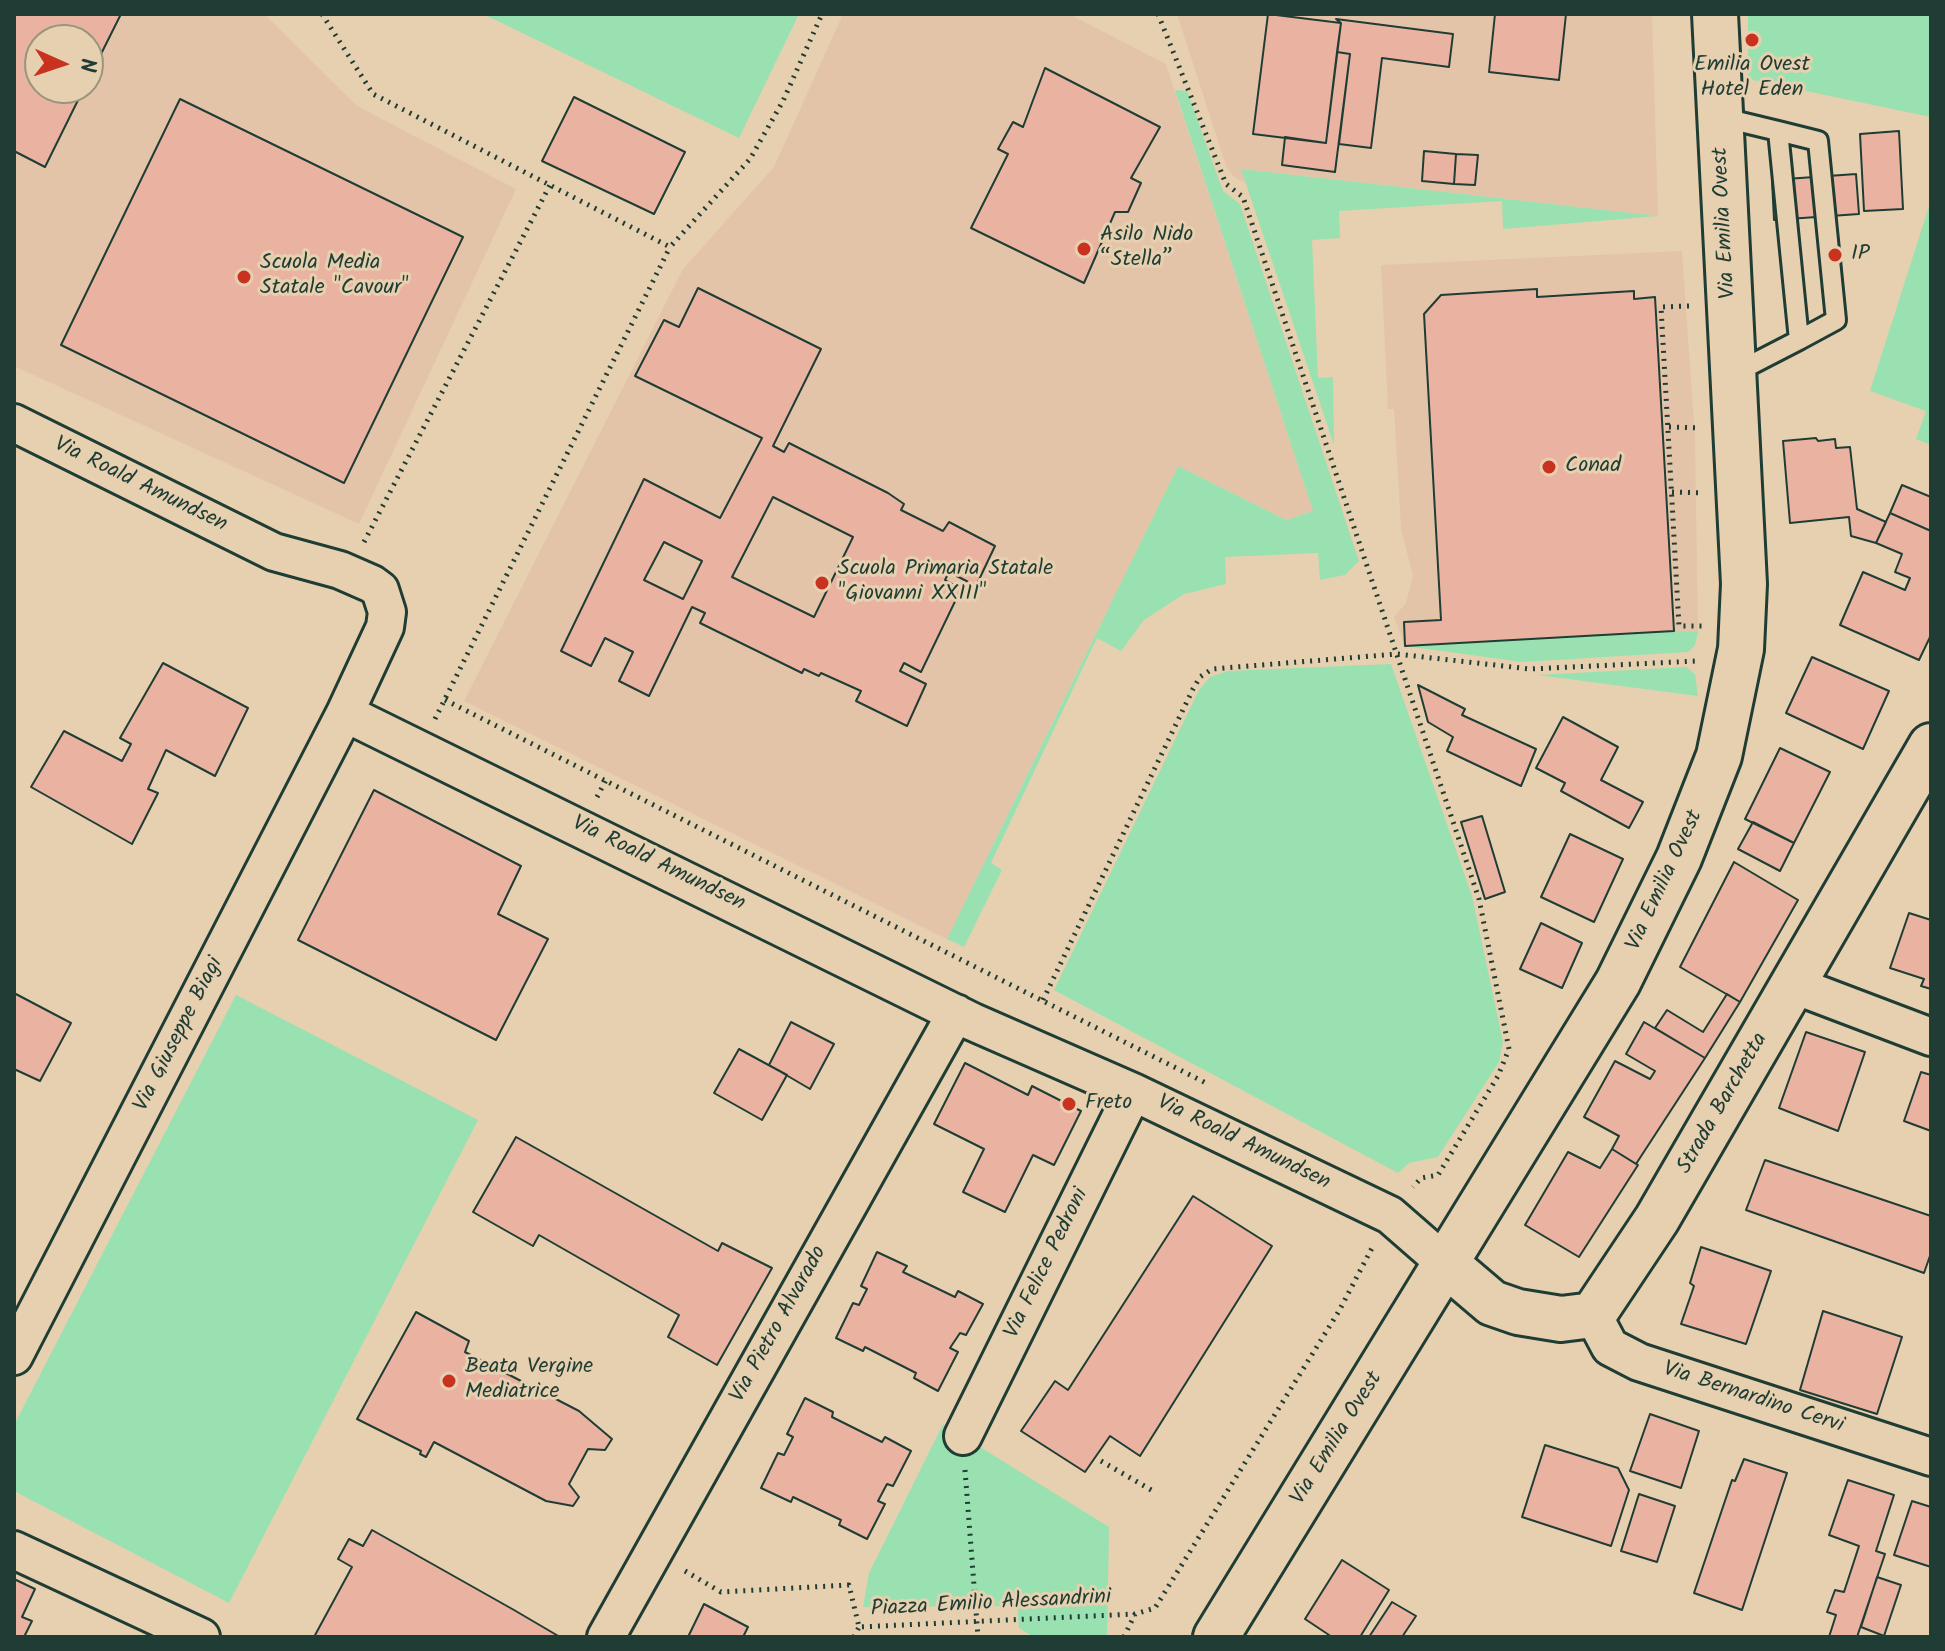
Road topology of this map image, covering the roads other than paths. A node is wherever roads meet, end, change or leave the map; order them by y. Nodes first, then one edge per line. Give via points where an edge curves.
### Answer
1 (1715, 14) edge
2 (1720, 117) junction
3 (1778, 131) junction
4 (1799, 340) junction
5 (1733, 375) junction
6 (14, 423) edge
7 (345, 713) junction
8 (1931, 746) edge
9 (1794, 985) junction
10 (956, 1013) junction
11 (1931, 1037) edge
12 (1133, 1092) junction
13 (1445, 1263) junction
14 (1593, 1315) junction
15 (18, 1337) edge
16 (963, 1436) road end
17 (1931, 1457) edge
18 (14, 1550) edge
19 (201, 1637) edge
20 (606, 1637) edge
21 (1216, 1637) edge

1 - 2 main road, Via Emilia Ovest
2 - 3 lane
2 - 5 main road, Via Emilia Ovest
3 - 4 lane
3 - 4 lane via 1818,141 1836,320
4 - 5 lane
5 - 13 main road, Via Emilia Ovest via 1744,584 1738,665 1719,756 1679,858 1618,982
6 - 7 street, Via Roald Amundsen via 274,552 348,573 380,590 385,627
7 - 10 street, Via Roald Amundsen
7 - 15 street, Via Giuseppe Biagi
8 - 9 main road, Strada Barchetta
9 - 11 street
9 - 14 main road, Strada Barchetta via 1657,1219
10 - 12 street, Via Roald Amundsen
10 - 20 street, Via Pietro Alvarado
12 - 13 street, Via Roald Amundsen via 1400,1194
12 - 16 street, Via Felice Pedroni
13 - 14 main road via 1492,1303 1561,1319
13 - 21 main road, Via Emilia Ovest
14 - 17 street, Via Bernardino Cervi via 1610,1347 1639,1362
18 - 19 street

